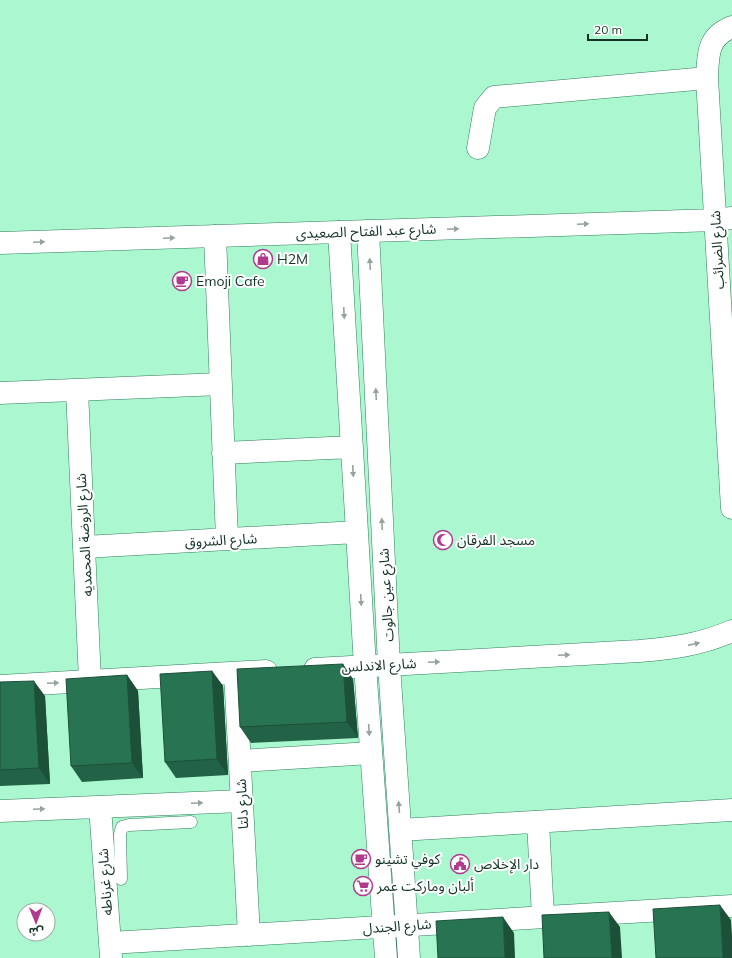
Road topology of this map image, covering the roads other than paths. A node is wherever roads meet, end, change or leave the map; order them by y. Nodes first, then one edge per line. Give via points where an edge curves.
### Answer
1 (732, 27) edge
2 (706, 78) junction
3 (478, 148) dead end
4 (724, 219) edge
5 (368, 231) junction
6 (339, 232) junction
7 (215, 236) junction
8 (0, 243) edge
9 (221, 384) junction
10 (77, 390) junction
11 (0, 393) edge
12 (730, 433) edge
13 (352, 447) junction
14 (223, 453) junction
15 (732, 508) edge
16 (357, 532) junction
17 (227, 539) junction
18 (84, 548) junction
19 (732, 631) edge
20 (389, 665) junction
21 (365, 666) junction
22 (236, 673) junction
23 (90, 681) junction
24 (0, 686) edge
25 (371, 753) junction
26 (240, 761) junction
27 (242, 801) junction
28 (100, 807) junction
29 (732, 810) edge
30 (0, 811) edge
31 (175, 813) junction
32 (191, 822) dead end
33 (538, 822) junction
34 (400, 830) junction
35 (121, 880) dead end
36 (732, 906) edge
37 (543, 917) junction
38 (407, 925) junction
39 (384, 927) junction
40 (248, 935) junction
41 (110, 951) edge
42 (386, 958) edge
43 (409, 958) edge

1 - 2 street, شارع الضرائب via 719,34 712,43
2 - 3 street via 494,96 485,108
2 - 4 street, شارع الضرائب
5 -> 4 street, شارع عبد الفتاح الصعيدى
4 - 12 street, شارع الضرائب
5 - 6 street, شارع عبد الفتاح الصعيدى
20 -> 5 street, شارع عين جالوت
6 - 7 street, شارع عبد الفتاح الصعيدى
6 -> 13 street, شارع عين جالوت
8 -> 7 street, شارع عبد الفتاح الصعيدى
7 - 9 street
9 - 10 street
9 - 14 street
10 - 11 street
10 - 18 street, شارع الروضة المحمديه
12 - 15 street, شارع الضرائب
13 - 14 street
13 -> 16 street, شارع عين جالوت
14 - 17 street
16 - 17 street, شارع الشروق
16 -> 21 street, شارع عين جالوت
17 - 18 street, شارع الشروق
18 - 23 street, شارع الروضة المحمديه
20 -> 19 street, شارع الاندلس via 671,648 693,645
20 - 21 street, شارع الاندلس
34 -> 20 street, شارع عين جالوت
21 - 22 street, شارع الاندلس
21 -> 25 street, شارع عين جالوت
22 - 23 street, شارع الاندلس
22 - 26 street, شارع دلتا
24 -> 23 street, شارع الاندلس
25 - 26 street
25 - 39 street, شارع عين جالوت
26 - 27 street, شارع دلتا
31 -> 27 street
27 - 40 street, شارع دلتا
30 -> 28 street
28 - 31 street
28 - 41 street, شارع غرناطه
29 - 33 street
31 - 32 lane
31 - 35 lane via 122,828
33 - 34 street
33 - 37 street
34 - 38 street, شارع عين جالوت
36 - 37 street, شارع الجندل
37 - 38 street, شارع الجندل
38 - 39 street, شارع الجندل
38 - 43 street, شارع عين جالوت
39 - 40 street, شارع الجندل
39 - 42 street, شارع عين جالوت
40 - 41 street, شارع الجندل

